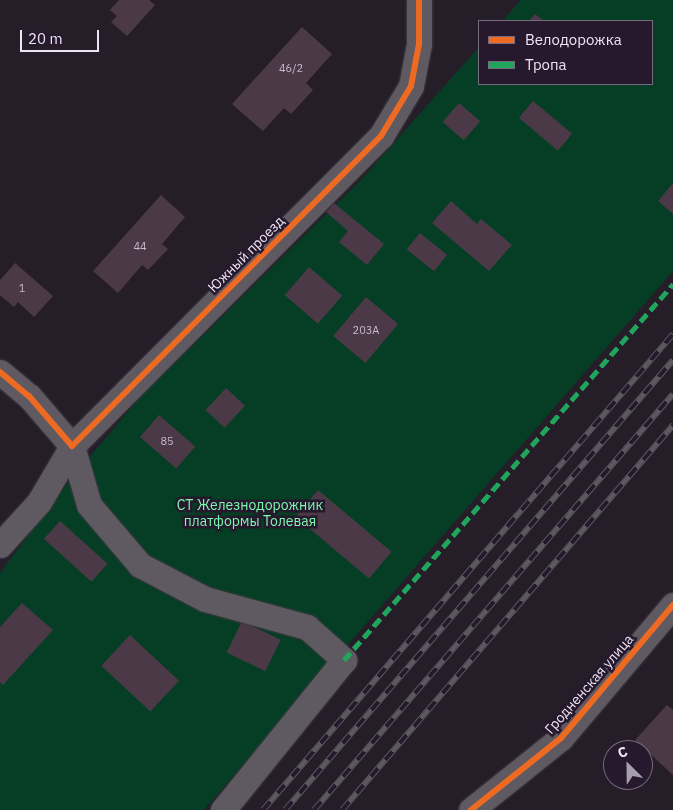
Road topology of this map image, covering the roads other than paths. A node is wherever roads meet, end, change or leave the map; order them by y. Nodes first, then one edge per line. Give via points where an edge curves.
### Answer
1 (419, 0) edge
2 (0, 372) edge
3 (72, 446) junction
4 (0, 545) edge
5 (673, 605) edge
6 (223, 810) edge
7 (471, 810) edge

1 - 3 street, Южный проезд via 418,44 411,86 381,136
2 - 3 street via 29,396
3 - 4 street, Южный проезд via 39,502
3 - 6 street via 89,505 140,565 205,599 307,628 344,660
5 - 7 street, Гродненская улица via 562,738

